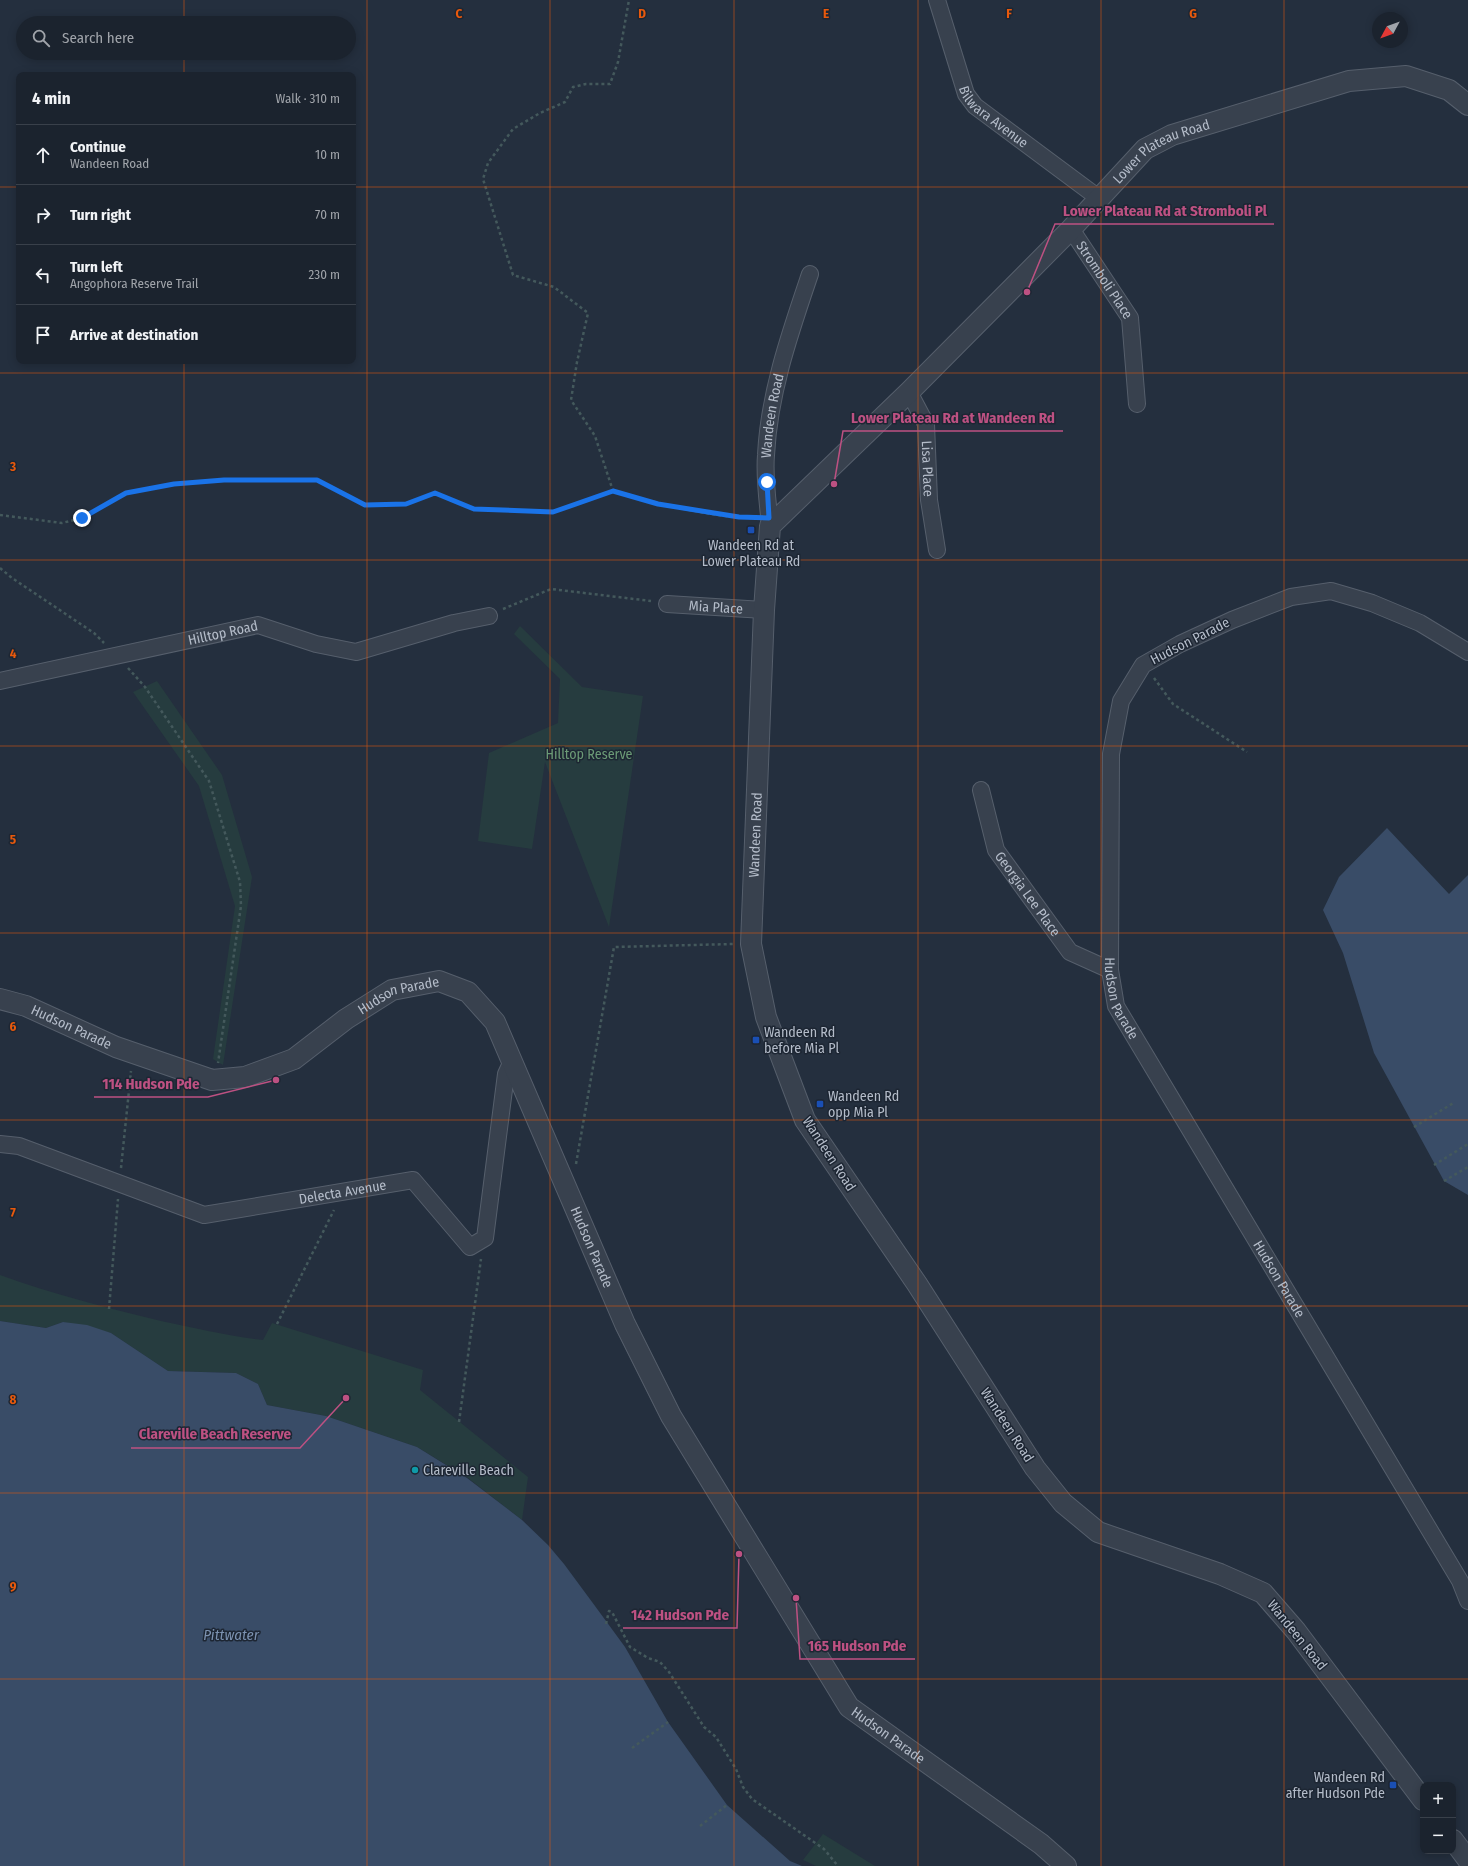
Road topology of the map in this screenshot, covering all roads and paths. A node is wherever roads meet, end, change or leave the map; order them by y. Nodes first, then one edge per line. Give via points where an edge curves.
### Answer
1 (629, 0) edge
2 (937, 0) edge
3 (1468, 105) edge
4 (1100, 199) junction
5 (1071, 230) junction
6 (810, 274) dead end
7 (909, 392) junction
8 (1137, 404) dead end
9 (613, 491) junction
10 (0, 515) edge
11 (769, 522) junction
12 (937, 550) dead end
13 (0, 568) edge
14 (667, 604) joint
15 (764, 610) junction
16 (489, 616) joint
17 (1468, 652) edge
18 (116, 656) junction
19 (1144, 664) junction
20 (0, 681) edge
21 (1247, 752) dead end
22 (981, 790) dead end
23 (751, 944) junction
24 (1110, 970) junction
25 (0, 999) edge
26 (512, 1061) junction
27 (212, 1080) junction
28 (1454, 1102) dead end
29 (1414, 1127) dead end
30 (0, 1144) edge
31 (1468, 1144) edge
32 (1434, 1165) dead end
33 (576, 1166) dead end
34 (1468, 1167) edge
35 (1444, 1181) dead end
36 (343, 1191) junction
37 (475, 1244) junction
38 (277, 1324) dead end
39 (459, 1422) dead end
40 (1468, 1601) edge
41 (606, 1624) dead end
42 (668, 1722) dead end
43 (632, 1748) dead end
44 (1420, 1796) edge
45 (727, 1805) dead end
46 (700, 1826) dead end
47 (1456, 1844) edge
48 (1468, 1860) edge
49 (838, 1866) edge
50 (1066, 1866) edge

1 - 9 path via 618,62 610,84 573,87 565,102 513,129 488,163 483,179 513,275 554,287 588,313 576,362 571,400 595,436
2 - 4 street, Bilwara Avenue via 966,94 975,106
3 - 4 street, Lower Plateau Road via 1449,90 1406,76 1349,81 1172,135 1145,149
4 - 5 street, Lower Plateau Road
5 - 7 street, Lower Plateau Road
5 - 8 street, Stromboli Place via 1130,318
6 - 11 street, Wandeen Road via 782,357 772,407 765,456
7 - 11 street, Lower Plateau Road
7 - 12 street, Lisa Place via 926,424 929,500
9 - 10 path via 553,512 512,511 474,509 435,493 406,504 365,505 317,480 224,480 174,484 126,493 82,518 62,523
9 - 11 path via 658,504
11 - 15 street, Wandeen Road
13 - 18 path via 94,633
14 - 15 street, Mia Place
14 - 16 path via 551,589
15 - 23 street, Wandeen Road
16 - 18 street, Hilltop Road via 454,623 356,652 316,644 258,625
17 - 19 street, Hudson Parade via 1420,623 1372,603 1332,591 1291,597 1232,620
18 - 20 street, Hilltop Road
18 - 27 path via 145,687 209,781 240,882 241,906 219,1062
19 - 21 path via 1173,704
19 - 24 street, Hudson Parade via 1121,701 1111,754
22 - 24 street, Georgia Lee Place via 996,850 1070,952
23 - 33 path via 614,947
23 - 44 street, Wandeen Road via 766,1017 805,1120 917,1284 1035,1468 1062,1503 1098,1532 1220,1574 1263,1593 1296,1631
24 - 40 street, Hudson Parade via 1116,1006 1460,1581
25 - 27 street, Hudson Parade via 26,1006 116,1047
26 - 27 street, Hudson Parade via 495,1022 468,992 439,980 392,990 346,1019 294,1059 245,1077
26 - 37 street via 506,1074 486,1238
26 - 50 street, Hudson Parade via 625,1324 671,1416 849,1707 1041,1844
28 - 29 path
30 - 36 street, Delecta Avenue via 19,1146 204,1215
31 - 32 path
34 - 35 path
36 - 37 street, Delecta Avenue via 413,1180 470,1247
36 - 38 path
37 - 39 path via 481,1258
41 - 49 path via 610,1611 630,1647 660,1662 669,1672 704,1727 716,1737 752,1799 824,1849
42 - 43 path
45 - 46 path
47 - 48 street

